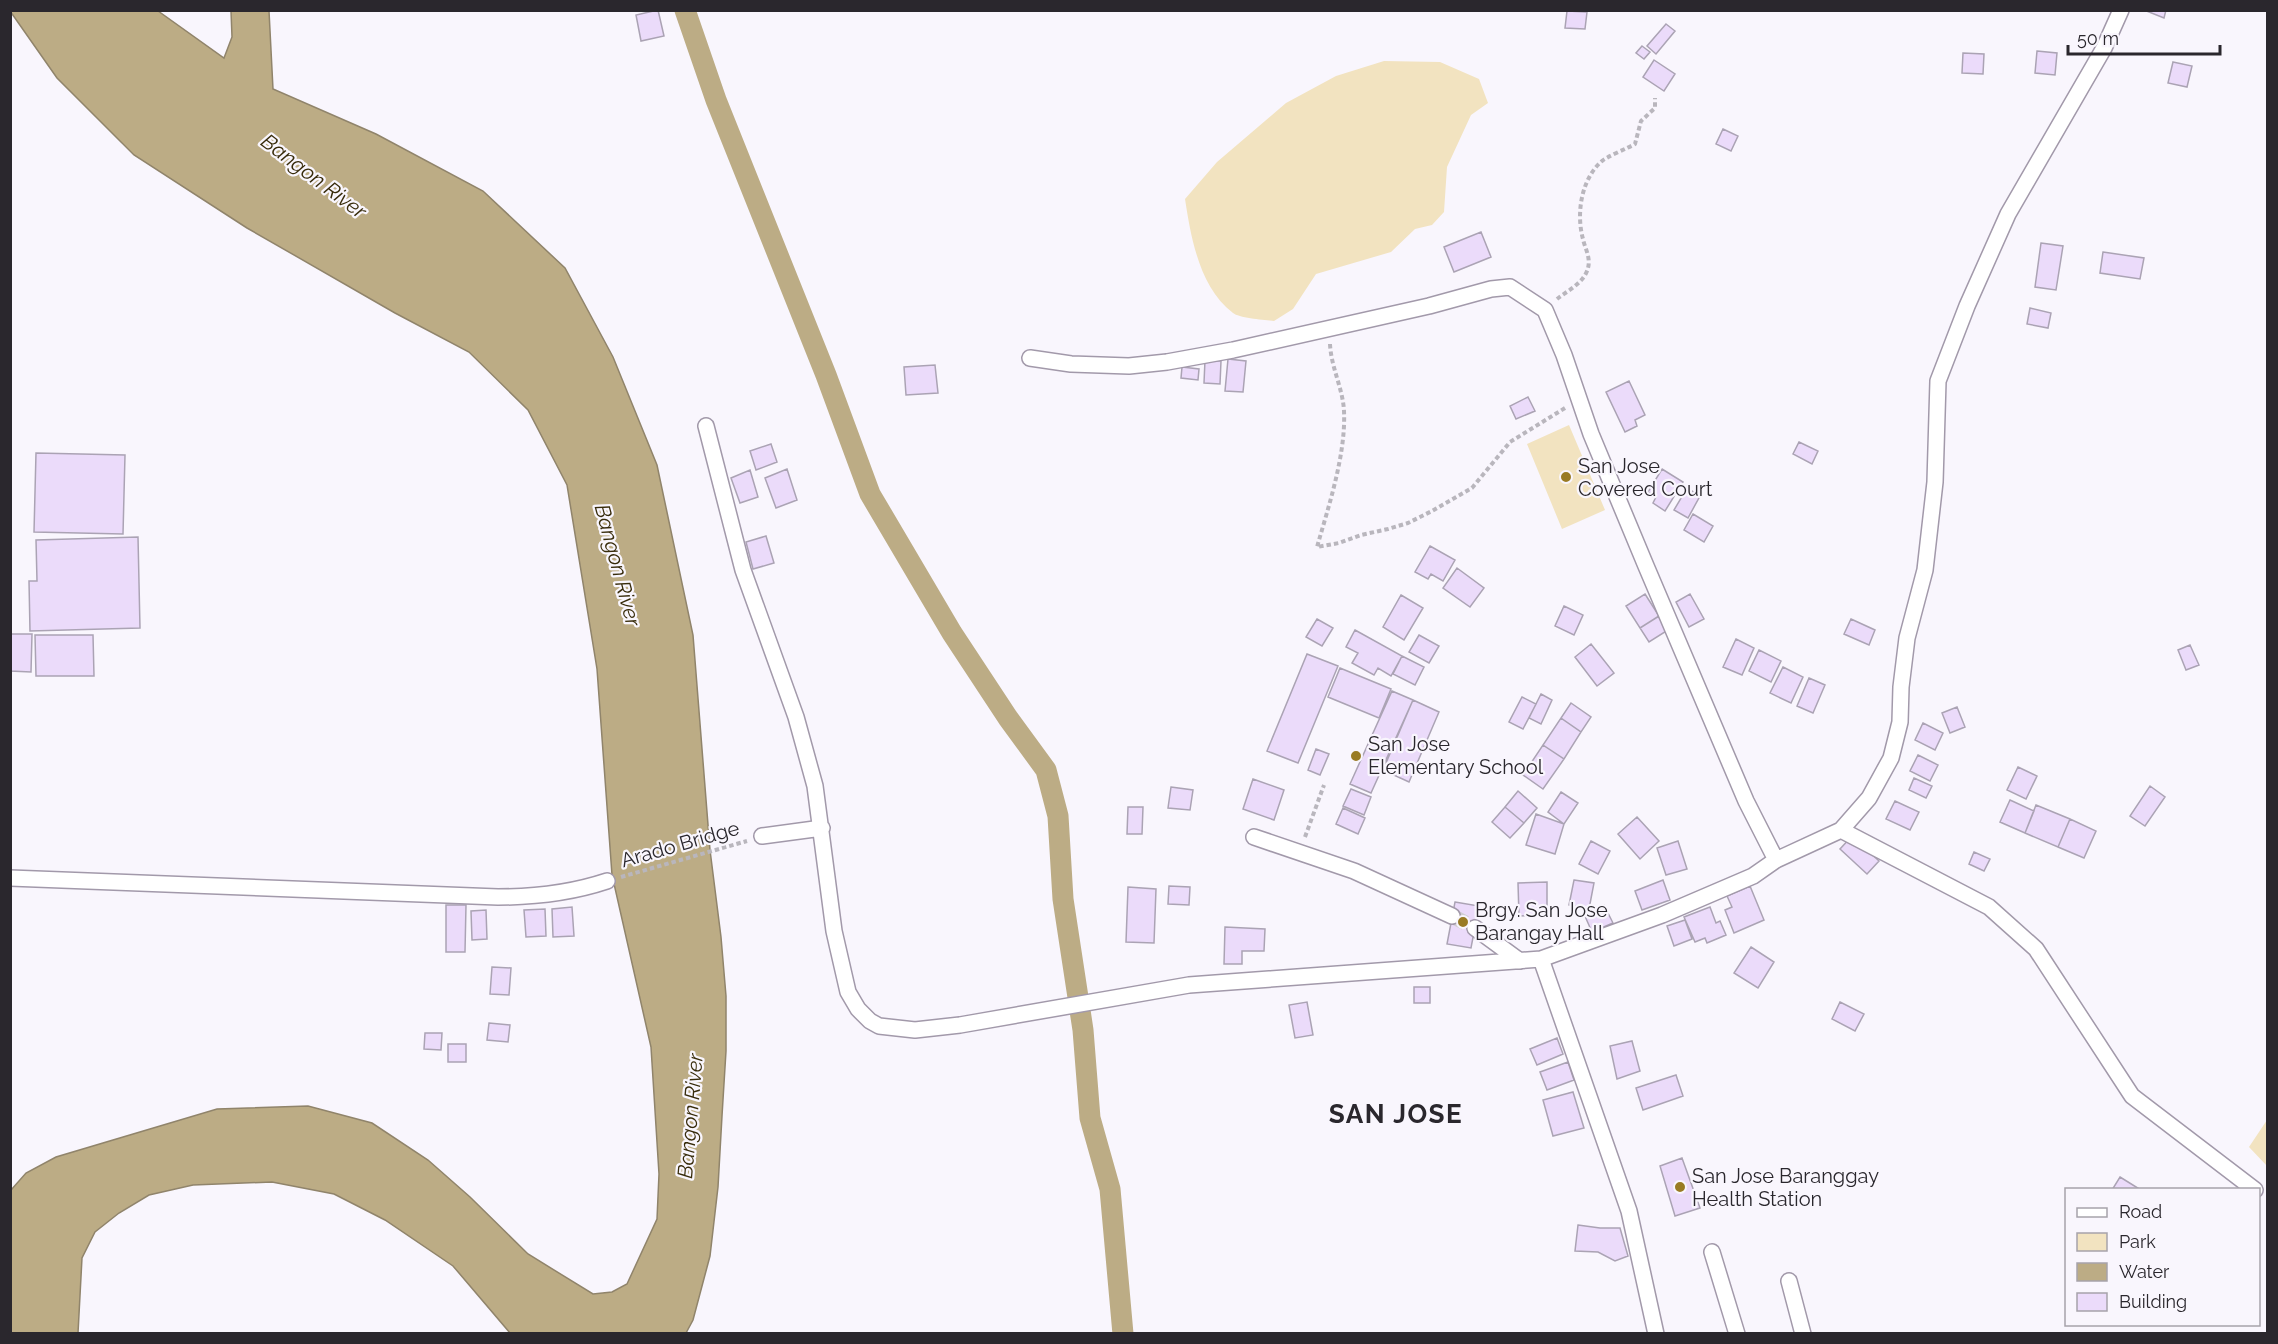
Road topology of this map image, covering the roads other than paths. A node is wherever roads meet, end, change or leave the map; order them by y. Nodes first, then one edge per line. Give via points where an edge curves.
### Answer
1 (2121, 10) edge
2 (1030, 358) dead end
3 (706, 426) dead end
4 (822, 828) junction
5 (1841, 830) junction
6 (762, 836) road end
7 (1254, 837) dead end
8 (1776, 860) junction
9 (10, 878) edge
10 (607, 881) road end
11 (1452, 916) tunnel mouth
12 (1475, 928) tunnel mouth
13 (1541, 959) junction
14 (1520, 961) junction
15 (2253, 1188) edge
16 (1712, 1252) dead end
17 (1789, 1281) dead end
18 (1656, 1334) edge
19 (1737, 1334) edge
20 (1803, 1334) edge

1 - 5 street via 2104,48 2008,214 1938,381 1935,482 1925,570 1907,638 1900,722 1891,758 1869,798
2 - 8 street via 1129,366 1167,362 1510,287 1545,310 1595,445 1746,801
3 - 4 street via 743,570 796,717
4 - 6 street
4 - 14 street via 840,962 848,992 858,1009 879,1026 915,1030 1189,985
5 - 8 street
5 - 15 street via 1989,907 2036,949 2132,1096
7 - 11 street via 1354,871
8 - 13 street via 1725,890
9 - 10 street via 498,897 552,894
12 - 14 street
13 - 14 street
13 - 18 street via 1629,1211
16 - 19 street
17 - 20 street

